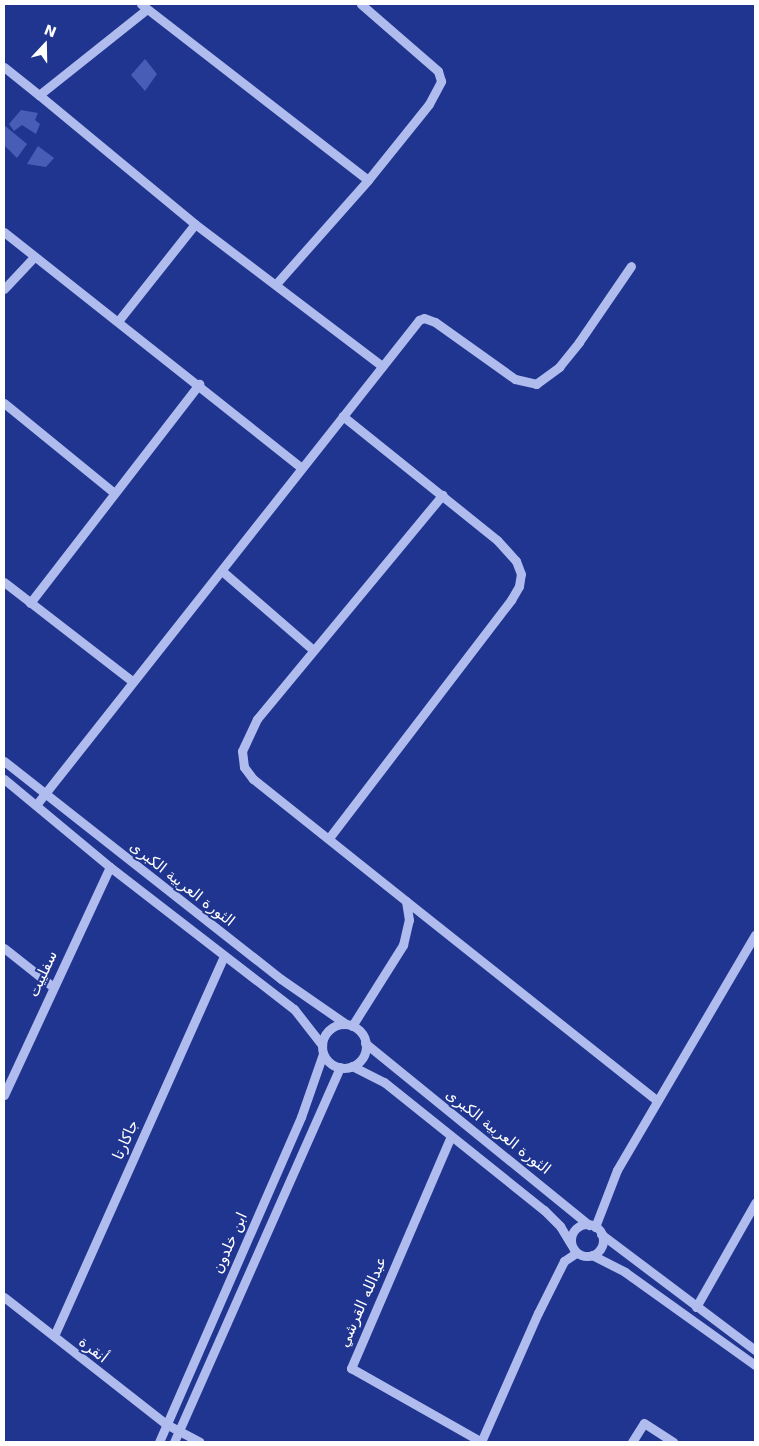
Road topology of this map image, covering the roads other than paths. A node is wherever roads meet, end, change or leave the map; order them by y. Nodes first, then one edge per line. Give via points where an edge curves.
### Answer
1 (361, 4) edge
2 (144, 6) edge
3 (4, 67) edge
4 (39, 95) junction
5 (368, 180) junction
6 (195, 224) junction
7 (4, 232) edge
8 (34, 257) junction
9 (631, 266) dead end
10 (276, 284) junction
11 (4, 289) edge
12 (119, 320) junction
13 (382, 366) junction
14 (199, 384) junction
15 (4, 403) edge
16 (342, 416) junction
17 (301, 467) junction
18 (113, 492) junction
19 (442, 495) junction
20 (222, 571) junction
21 (4, 582) edge
22 (30, 603) junction
23 (312, 649) junction
24 (132, 681) junction
25 (4, 761) edge
26 (4, 779) edge
27 (46, 793) junction
28 (36, 805) junction
29 (329, 838) junction
30 (110, 867) junction
31 (406, 901) junction
32 (755, 935) edge
33 (4, 948) edge
34 (224, 956) junction
35 (281, 979) junction
36 (52, 986) junction
37 (270, 993) junction
38 (349, 1025) junction
39 (365, 1042) junction
40 (323, 1050) junction
41 (352, 1066) junction
42 (340, 1067) junction
43 (4, 1095) edge
44 (657, 1101) junction
45 (451, 1136) junction
46 (755, 1203) edge
47 (595, 1228) junction
48 (571, 1244) junction
49 (576, 1252) junction
50 (592, 1255) junction
51 (4, 1297) edge
52 (696, 1307) junction
53 (54, 1336) junction
54 (755, 1350) edge
55 (755, 1365) edge
56 (166, 1424) junction
57 (179, 1430) junction
58 (159, 1442) edge
59 (174, 1442) edge
60 (200, 1442) edge
61 (482, 1442) edge
62 (632, 1442) edge
63 (673, 1442) edge

1 - 5 street via 438,71 441,81 430,104
2 - 4 street
2 - 5 street
3 - 4 street
4 - 6 street
5 - 10 street
6 - 10 street
6 - 12 street
7 - 8 street
8 - 11 street
8 - 12 street
9 - 13 street via 559,367 536,384 515,379 436,322 424,318
10 - 13 street
12 - 14 street
13 - 16 street
14 - 17 street
14 - 18 street
15 - 18 street
16 - 17 street
16 - 19 street
17 - 20 street
18 - 22 street
19 - 23 street
19 - 29 street via 497,540 516,561 521,574 519,586
20 - 23 street
20 - 24 street
21 - 22 street
22 - 24 street
23 - 29 street via 257,719 242,751 244,767 253,779
24 - 27 street
25 - 27 street, الثورة العربية الكبرى
26 - 28 street, الثورة العربية الكبرى
27 - 28 street
27 - 35 street, الثورة العربية الكبرى
28 - 30 street, الثورة العربية الكبرى
29 - 31 street
30 - 34 street, الثورة العربية الكبرى
30 - 36 street, سفلييت
31 - 38 street via 409,920 403,945
31 - 44 street
32 - 44 street
33 - 36 street
34 - 37 street, الثورة العربية الكبرى
34 - 53 street, جاكارتا
35 - 37 street
35 - 38 street, الثورة العربية الكبرى
36 - 43 street, سفلييت
37 - 40 street, الثورة العربية الكبرى via 304,1018
38 - 39 street
38 - 40 street via 327,1032
39 - 41 street via 362,1057
39 - 47 street, الثورة العربية الكبرى
40 - 42 street via 331,1064
40 - 56 street, ابن خلدون via 301,1117
41 - 42 street
41 - 45 street via 384,1082
42 - 57 street, ابن خلدون
44 - 47 street via 617,1170
45 - 48 street via 544,1210 560,1226
45 - 61 street, عبدالله القرشي via 350,1368
46 - 52 street
47 - 48 street via 575,1229
47 - 50 street via 602,1244
47 - 52 street, الثورة العربية الكبرى
48 - 49 street
49 - 50 street
49 - 61 street via 564,1261 546,1297
50 - 55 street via 625,1272
51 - 53 street, أنقرة
52 - 54 street, الثورة العربية الكبرى
53 - 56 street, أنقرة
56 - 57 street, أنقرة
56 - 58 street, ابن خلدون
57 - 59 street, ابن خلدون
57 - 60 street, أنقرة
62 - 63 street via 644,1423

